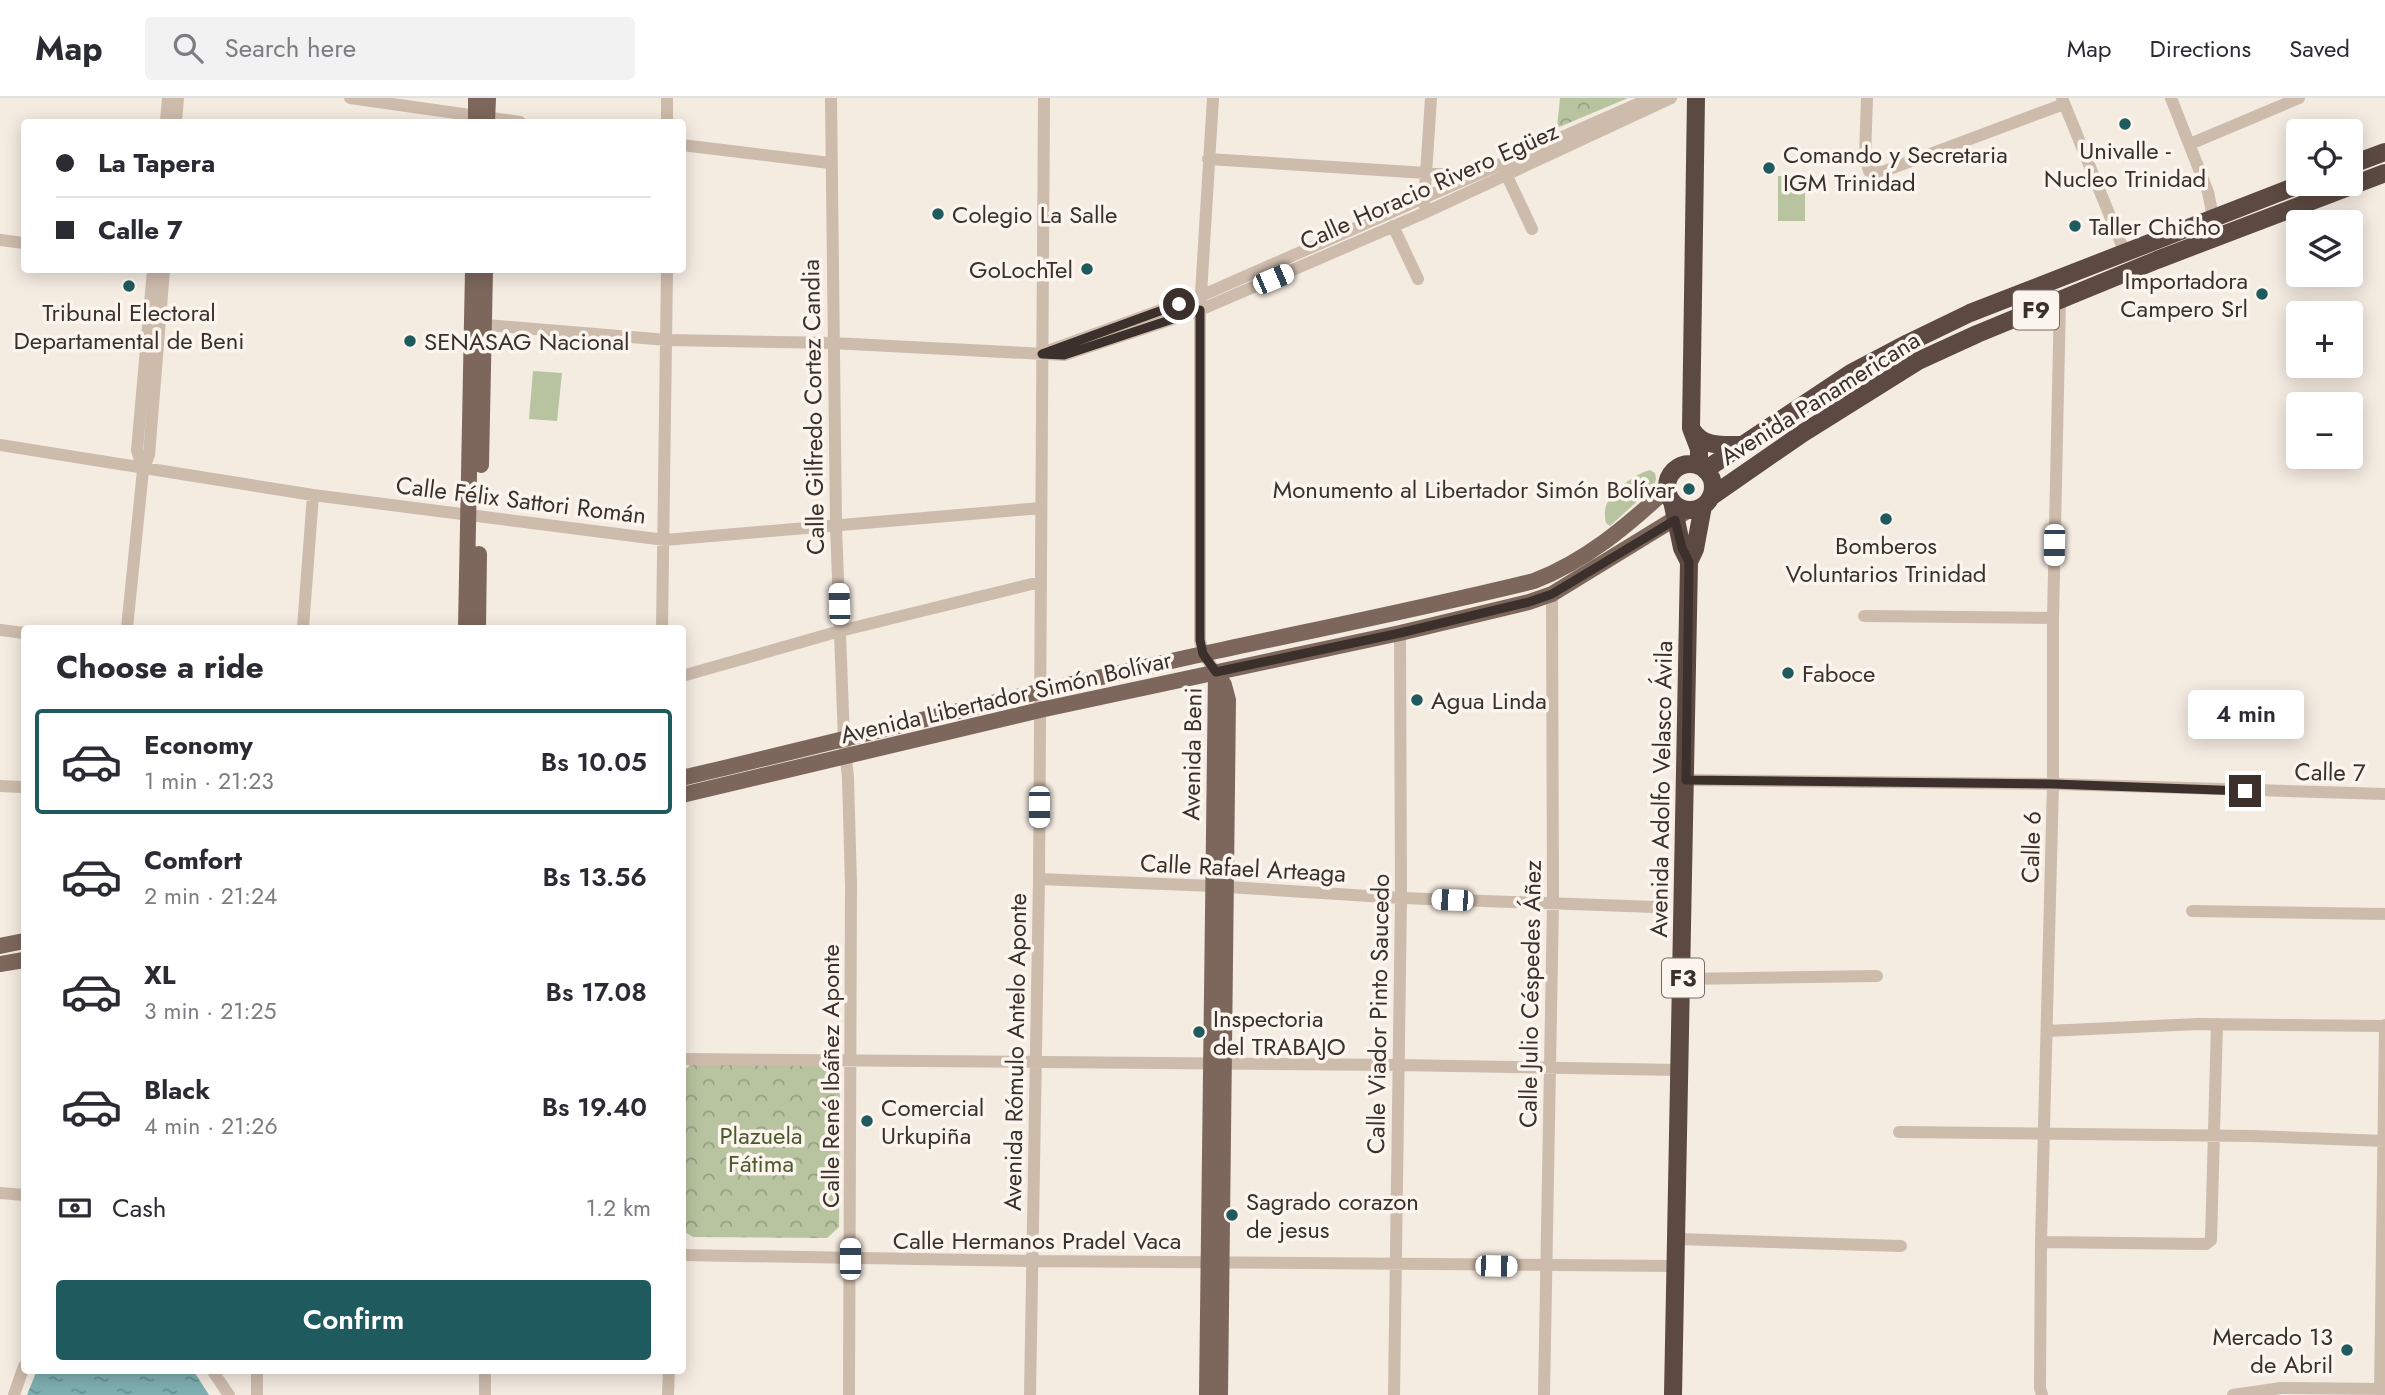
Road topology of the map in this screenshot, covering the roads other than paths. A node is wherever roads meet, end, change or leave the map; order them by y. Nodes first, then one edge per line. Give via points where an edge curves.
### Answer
1 (168, 98) edge
2 (178, 98) edge
3 (350, 98) edge
4 (476, 98) edge
5 (488, 98) edge
6 (667, 98) edge
7 (831, 98) edge
8 (1044, 98) edge
9 (1213, 98) edge
10 (1431, 98) edge
11 (1651, 98) edge
12 (1671, 98) edge
13 (1696, 98) edge
14 (1867, 98) edge
15 (2171, 98) edge
16 (2299, 98) edge
17 (2063, 101) edge
18 (2281, 102) edge
19 (166, 119) edge
20 (176, 119) edge
21 (476, 119) edge
22 (482, 119) edge
23 (482, 119) edge
24 (667, 119) edge
25 (2190, 144) junction
26 (686, 145) edge
27 (2385, 152) edge
28 (1208, 159) junction
29 (2363, 160) edge
30 (830, 163) junction
31 (2385, 173) edge
32 (1425, 174) junction
33 (1507, 176) junction
34 (1477, 182) junction
35 (2286, 190) edge
36 (1424, 199) junction
37 (1422, 214) junction
38 (2213, 217) junction
39 (1393, 226) junction
40 (1532, 229) dead end
41 (0, 240) edge
42 (21, 243) edge
43 (2125, 253) junction
44 (153, 273) edge
45 (164, 273) edge
46 (473, 273) edge
47 (485, 273) edge
48 (667, 273) edge
49 (1418, 279) dead end
50 (1203, 295) junction
51 (2060, 300) junction
52 (1200, 310) junction
53 (478, 324) junction
54 (667, 340) junction
55 (832, 343) junction
56 (1042, 354) junction
57 (1691, 428) junction
58 (0, 445) edge
59 (1740, 446) junction
60 (1681, 467) junction
61 (1702, 468) junction
62 (143, 470) junction
63 (313, 495) junction
64 (1670, 495) junction
65 (1041, 508) junction
66 (1695, 508) junction
67 (475, 515) junction
68 (836, 526) junction
69 (665, 540) junction
70 (1689, 562) junction
71 (1040, 582) junction
72 (1552, 594) junction
73 (1864, 616) dead end
74 (2053, 618) junction
75 (127, 625) edge
76 (303, 625) edge
77 (466, 625) edge
78 (478, 625) edge
79 (663, 625) edge
80 (0, 630) edge
81 (840, 631) junction
82 (21, 633) edge
83 (1400, 633) junction
84 (1203, 654) junction
85 (1216, 672) junction
86 (686, 675) edge
87 (1040, 692) junction
88 (1040, 710) junction
89 (845, 749) junction
90 (686, 777) edge
91 (1686, 780) junction
92 (2053, 784) junction
93 (0, 786) edge
94 (21, 787) dead end
95 (686, 794) edge
96 (2385, 794) edge
97 (1039, 879) junction
98 (1220, 887) junction
99 (1401, 898) junction
100 (1553, 903) junction
101 (1655, 907) dead end
102 (2192, 911) dead end
103 (2385, 914) edge
104 (21, 942) edge
105 (0, 946) edge
106 (21, 960) edge
107 (0, 964) edge
108 (1877, 976) dead end
109 (1683, 979) junction
110 (2217, 1024) junction
111 (2385, 1026) edge
112 (2047, 1031) junction
113 (686, 1059) edge
114 (850, 1060) junction
115 (1035, 1062) junction
116 (1219, 1064) junction
117 (1398, 1065) junction
118 (1551, 1067) junction
119 (1678, 1070) junction
120 (1899, 1132) dead end
121 (2044, 1133) junction
122 (2213, 1137) junction
123 (2384, 1141) edge
124 (0, 1193) edge
125 (21, 1195) edge
126 (1677, 1239) junction
127 (2041, 1242) junction
128 (1901, 1246) dead end
129 (2383, 1252) edge
130 (686, 1255) edge
131 (850, 1259) junction
132 (1032, 1261) junction
133 (1216, 1262) junction
134 (1395, 1265) junction
135 (1546, 1266) junction
136 (1676, 1266) junction
137 (21, 1374) edge
138 (215, 1374) edge
139 (257, 1374) edge
140 (485, 1374) edge
141 (668, 1374) edge
142 (2382, 1391) edge
143 (14, 1394) edge
144 (229, 1395) edge
145 (257, 1395) edge
146 (485, 1395) edge
147 (668, 1395) edge
148 (849, 1395) edge
149 (1030, 1395) edge
150 (1207, 1395) edge
151 (1220, 1395) edge
152 (1394, 1395) edge
153 (1544, 1395) edge
154 (1673, 1395) edge
155 (2042, 1395) edge
156 (2233, 1395) edge

1 - 19 street
2 - 20 street
3 - 21 street
4 - 22 main road
5 - 23 main road
6 - 24 street
7 - 30 street, Calle Gilfredo Cortez Candia
8 - 56 street, Avenida Rómulo Antelo Aponte
9 - 28 street
10 - 32 street
11 - 34 street, Calle Horacio Rivero Egüez
12 - 33 street, Calle Horacio Rivero Egüez
13 - 57 highway
14 - 17 street via 1865,156 1869,171 1882,173
15 - 25 street
16 - 18 street
17 - 43 street
18 - 25 street
25 - 38 street
26 - 30 street
27 - 29 highway
28 - 32 street
28 - 50 street
30 - 55 street, Calle Gilfredo Cortez Candia
31 - 51 highway, Avenida Panamericana / F9
32 - 34 street
32 - 36 street
33 - 34 street, Calle Horacio Rivero Egüez
33 - 40 street
34 - 36 street, Calle Horacio Rivero Egüez
34 - 37 street, Calle Horacio Rivero Egüez
35 - 38 highway, Avenida Panamericana / F9
36 - 37 street
36 - 50 street, Calle Horacio Rivero Egüez
37 - 39 street, Calle Horacio Rivero Egüez
38 - 43 highway, Avenida Panamericana / F9
39 - 49 street
39 - 52 street, Calle Horacio Rivero Egüez
41 - 42 street
43 - 59 highway, Avenida Panamericana / F9 via 1970,313 1908,343 1851,373
44 - 62 street via 137,450
45 - 62 street via 149,455
46 - 53 main road
47 - 53 main road
48 - 54 street
50 - 52 street
50 - 56 street, Calle Horacio Rivero Egüez
51 - 66 highway, Avenida Panamericana / F9 via 1918,361
51 - 74 street, Calle 6
52 - 56 street, Calle Horacio Rivero Egüez via 1064,355
52 - 84 street
53 - 54 street, Calle Horacio Rivero Egüez
53 - 67 main road
54 - 55 street, Calle Horacio Rivero Egüez
54 - 69 street
55 - 56 street, Calle Horacio Rivero Egüez
55 - 68 street, Calle Gilfredo Cortez Candia
56 - 65 street, Avenida Rómulo Antelo Aponte
57 - 59 highway via 1707,444
57 - 60 highway
57 - 61 highway
58 - 62 street, Calle Félix Sattori Román
59 - 61 highway, Avenida Panamericana / F9
60 - 61 highway
60 - 64 highway via 1672,474
61 - 66 highway via 1713,482
62 - 63 street, Calle Félix Sattori Román
62 - 75 street
63 - 67 street, Calle Félix Sattori Román
63 - 76 street
64 - 66 highway via 1683,509
64 - 84 main road, Avenida Libertador Simón Bolívar via 1599,547 1534,581
65 - 68 street, Calle Félix Sattori Román
65 - 71 street, Avenida Rómulo Antelo Aponte
66 - 70 highway, Avenida Adolfo Velasco Ávila / F3 via 1695,549
66 - 70 highway, Avenida Adolfo Velasco Ávila / F3 via 1682,548
66 - 72 main road, Avenida Libertador Simón Bolívar
67 - 69 street, Calle Félix Sattori Román
67 - 77 main road
67 - 78 main road
68 - 69 street, Calle Félix Sattori Román
68 - 81 street, Calle Gilfredo Cortez Candia
69 - 79 street
70 - 91 highway, Avenida Adolfo Velasco Ávila / F3
71 - 81 street
71 - 87 street, Avenida Rómulo Antelo Aponte
72 - 83 main road, Avenida Libertador Simón Bolívar
72 - 100 street, Calle Julio Céspedes Áñez
73 - 74 street
74 - 92 street, Calle 6
80 - 82 street
81 - 86 street
81 - 89 street, Calle Gilfredo Cortez Candia
83 - 85 main road, Avenida Libertador Simón Bolívar
83 - 99 street, Calle Viador Pinto Saucedo
84 - 85 street
84 - 87 main road, Avenida Libertador Simón Bolívar
85 - 88 main road, Avenida Libertador Simón Bolívar
85 - 98 main road, Avenida Beni via 1228,700
87 - 88 street, Avenida Rómulo Antelo Aponte
87 - 89 main road, Avenida Libertador Simón Bolívar
88 - 89 main road, Avenida Libertador Simón Bolívar
88 - 97 street, Avenida Rómulo Antelo Aponte
89 - 90 main road, Avenida Libertador Simón Bolívar
89 - 95 main road, Avenida Libertador Simón Bolívar
89 - 114 street, Calle René Ibáñez Aponte via 851,885
91 - 92 street, Calle 7
91 - 109 highway, Avenida Adolfo Velasco Ávila / F3
92 - 96 street, Calle 7
92 - 112 street, Calle 6
93 - 94 street
97 - 98 street, Calle Rafael Arteaga
97 - 115 street, Avenida Rómulo Antelo Aponte
98 - 99 street, Calle Rafael Arteaga
98 - 116 main road, Avenida Beni
99 - 100 street, Calle Rafael Arteaga
99 - 117 street, Calle Viador Pinto Saucedo
100 - 101 street, Calle Rafael Arteaga
100 - 118 street, Calle Julio Céspedes Áñez
102 - 103 street
104 - 105 main road
106 - 107 main road
108 - 109 street
109 - 119 highway, Avenida Adolfo Velasco Ávila / F3
110 - 111 street
110 - 112 street
110 - 122 street
111 - 123 street
112 - 121 street, Calle 6
113 - 114 street
114 - 115 street
114 - 131 street, Calle René Ibáñez Aponte
115 - 116 street
115 - 132 street, Avenida Rómulo Antelo Aponte
116 - 117 street
116 - 133 main road, Avenida Beni
117 - 118 street
117 - 134 street, Calle Viador Pinto Saucedo
118 - 119 street
118 - 135 street, Calle Julio Céspedes Áñez
119 - 126 highway, Avenida Adolfo Velasco Ávila / F3
120 - 121 street
121 - 122 street
121 - 127 street, Calle 6
122 - 123 street
122 - 127 street via 2211,1240 2206,1244
123 - 129 street
124 - 125 street
126 - 128 street
126 - 136 highway, Avenida Adolfo Velasco Ávila / F3
127 - 155 street, Calle 6
129 - 142 street
130 - 131 street, Calle Hermanos Pradel Vaca
131 - 132 street, Calle Hermanos Pradel Vaca
131 - 148 street, Calle René Ibáñez Aponte
132 - 133 street, Calle Hermanos Pradel Vaca
132 - 149 street, Avenida Rómulo Antelo Aponte
133 - 134 street, Calle Hermanos Pradel Vaca
133 - 150 main road, Avenida Beni
133 - 151 main road, Avenida Beni
134 - 135 street, Calle Hermanos Pradel Vaca
134 - 152 street, Calle Viador Pinto Saucedo
135 - 136 street, Calle Hermanos Pradel Vaca
135 - 153 street, Calle Julio Céspedes Áñez
136 - 154 highway, Avenida Adolfo Velasco Ávila / F3
137 - 143 street
138 - 144 street
139 - 145 street
140 - 146 street
141 - 147 street
142 - 156 street via 2281,1388

